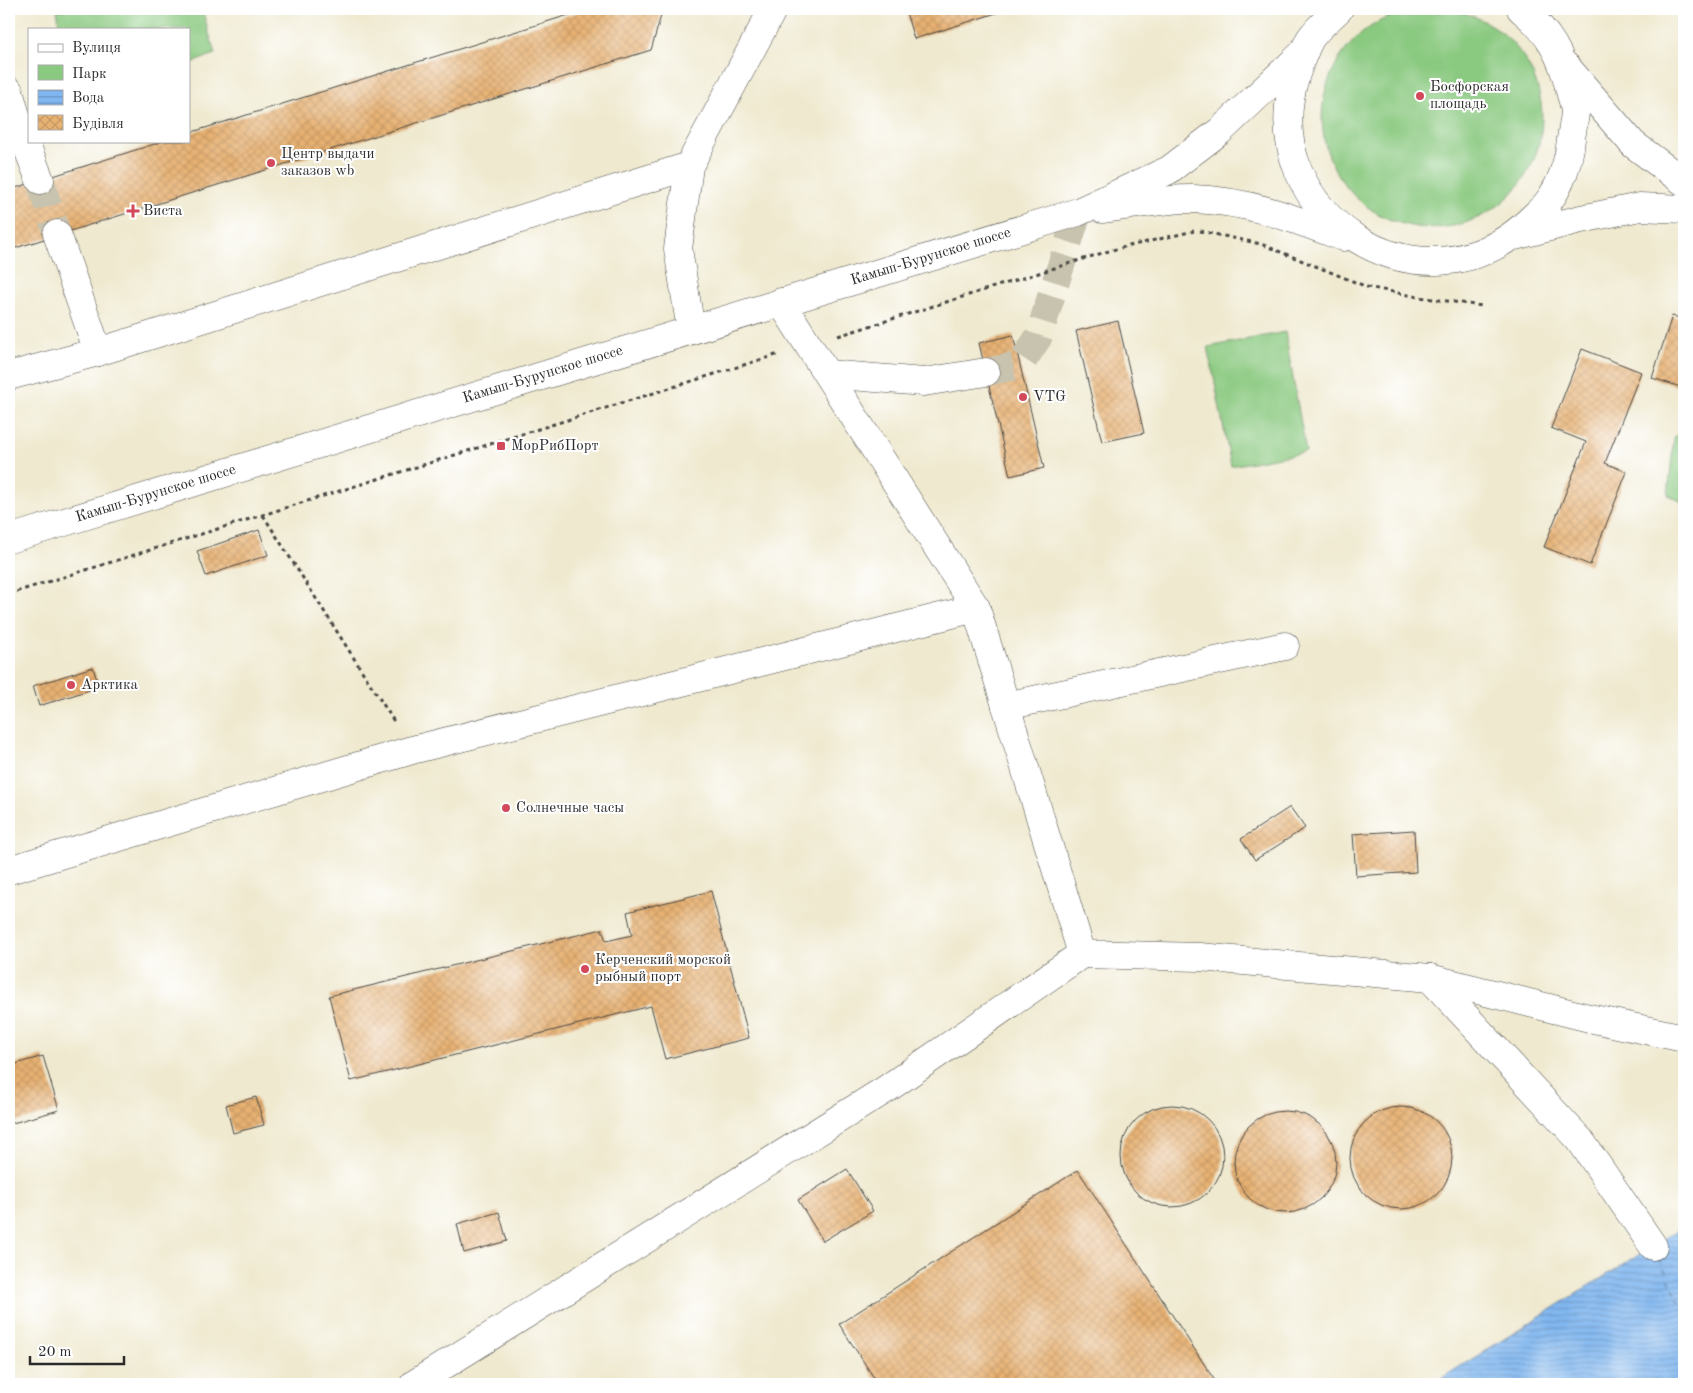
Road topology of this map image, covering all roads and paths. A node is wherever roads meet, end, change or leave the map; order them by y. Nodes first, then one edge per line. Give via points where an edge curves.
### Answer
1 (773, 9) edge
2 (1330, 9) edge
3 (1339, 9) edge
4 (1529, 14) edge
5 (1307, 45) junction
6 (1564, 64) junction
7 (9, 92) edge
8 (14, 127) edge
9 (689, 166) junction
10 (40, 180) tunnel mouth
11 (1684, 182) edge
12 (1684, 209) edge
13 (1078, 212) junction
14 (57, 234) tunnel mouth
15 (1513, 236) junction
16 (1368, 247) junction
17 (781, 302) junction
18 (1482, 306) dead end
19 (691, 330) junction
20 (808, 345) junction
21 (98, 352) junction
22 (986, 372) tunnel mouth
23 (827, 374) junction
24 (9, 376) edge
25 (263, 515) junction
26 (9, 539) edge
27 (9, 594) edge
28 (976, 608) junction
29 (1285, 646) dead end
30 (1006, 706) junction
31 (412, 750) junction
32 (9, 870) edge
33 (1082, 954) junction
34 (1430, 978) junction
35 (1684, 1038) edge
36 (1653, 1246) dead end
37 (414, 1384) edge

1 - 9 main road
2 - 5 main road
3 - 5 main road
4 - 6 main road
5 - 13 main road via 1220,131 1169,170
5 - 16 main road via 1289,96 1290,142 1305,186 1327,217
6 - 11 main road via 1633,144
6 - 15 main road via 1575,111 1569,159 1548,203
7 - 8 main road
8 - 10 main road
9 - 19 main road via 678,249
9 - 21 main road
12 - 15 main road via 1640,207
13 - 16 main road via 1193,199 1233,203 1274,211
13 - 17 main road, Камыш-Бурунское шоссе
14 - 21 main road
15 - 16 main road via 1470,257 1422,262
17 - 19 main road, Камыш-Бурунское шоссе
17 - 20 main road
18 - 20 path via 1367,287 1261,244 1195,230 1112,250
19 - 26 main road, Камыш-Бурунское шоссе
20 - 23 main road
20 - 25 path
21 - 24 main road
22 - 23 main road via 924,382
23 - 28 main road
25 - 27 path
25 - 31 path
28 - 30 main road
28 - 31 main road
29 - 30 main road
30 - 33 main road
31 - 32 main road
33 - 34 main road via 1200,957
33 - 37 main road via 888,1088
34 - 35 main road
34 - 36 main road via 1580,1140

